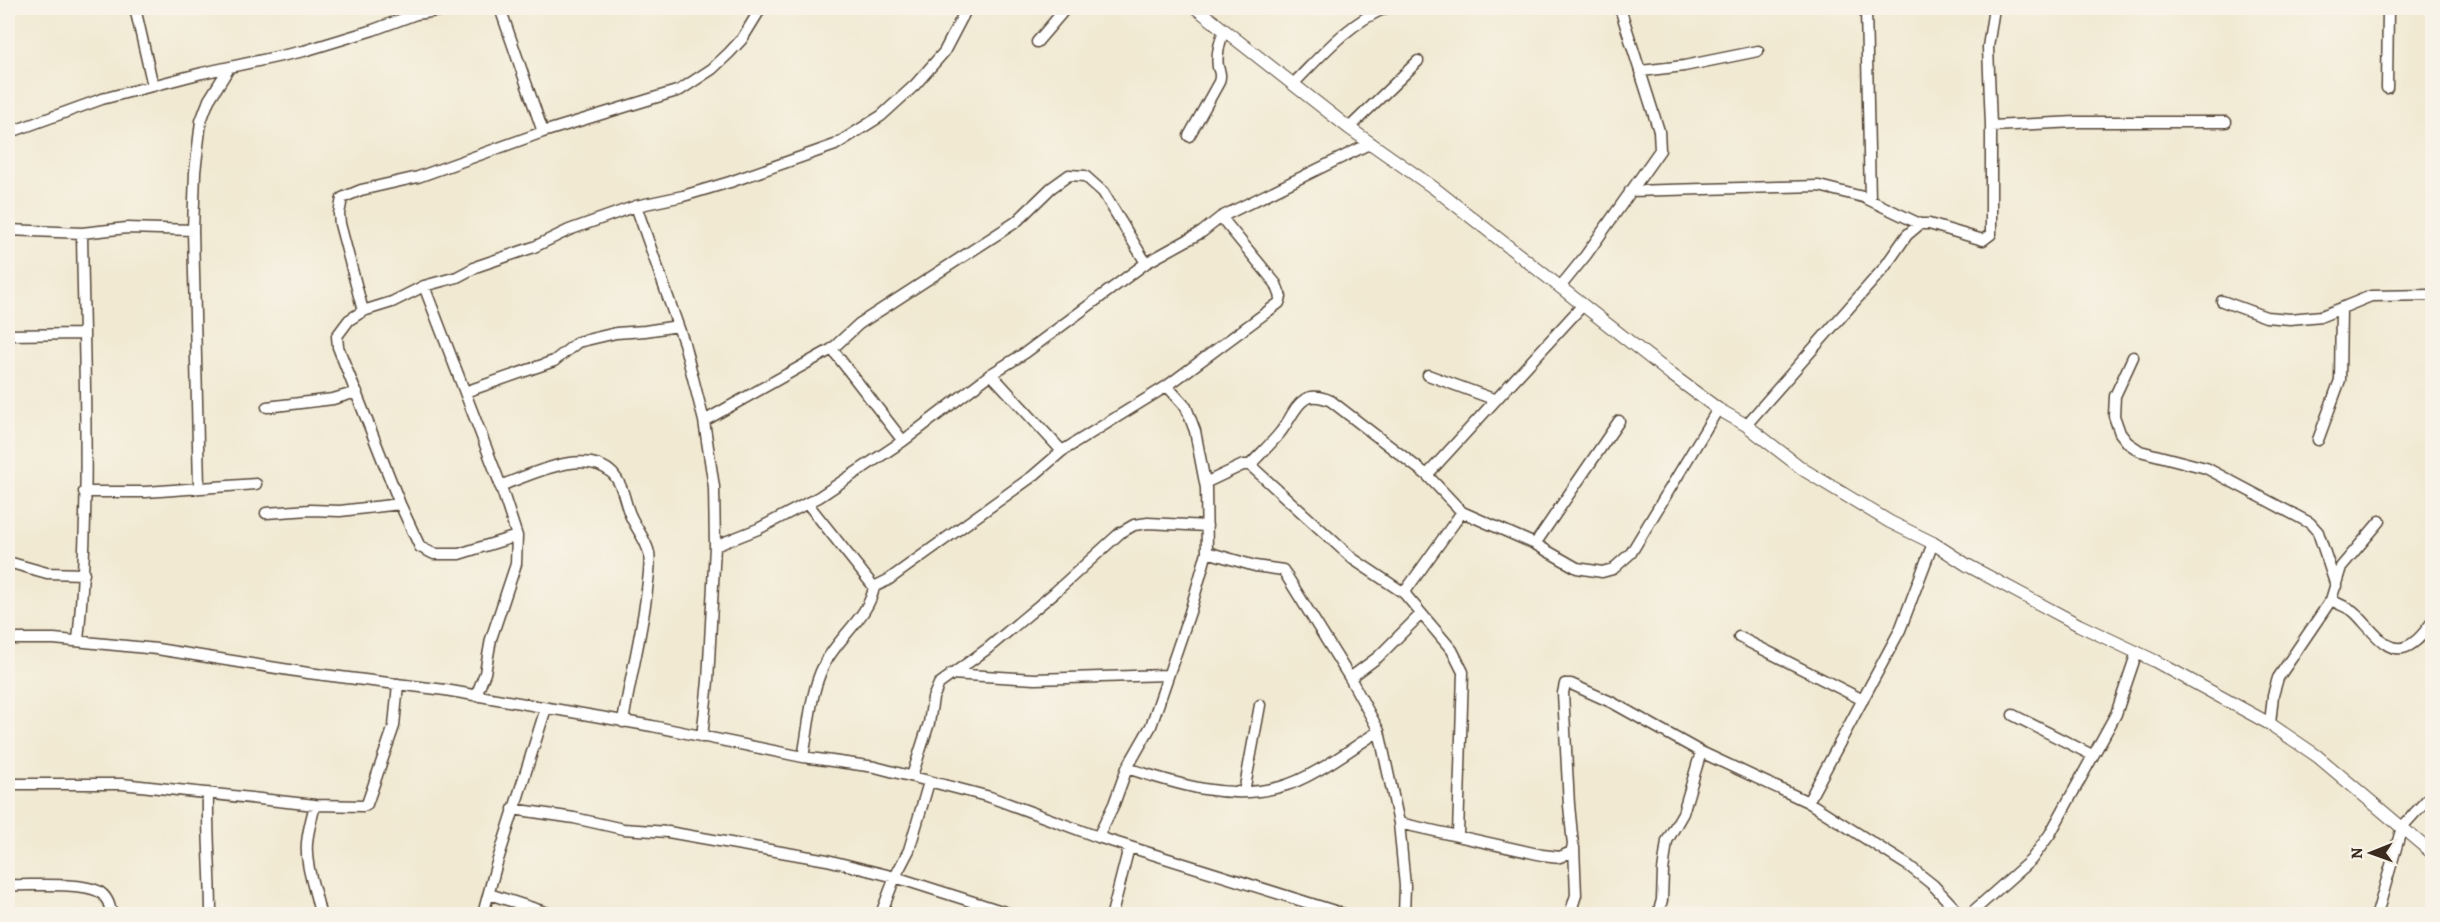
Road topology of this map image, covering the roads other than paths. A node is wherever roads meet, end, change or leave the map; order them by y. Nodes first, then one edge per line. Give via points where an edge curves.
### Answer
1 (135, 8) edge
2 (459, 8) edge
3 (500, 8) edge
4 (761, 8) edge
5 (967, 8) edge
6 (1066, 8) edge
7 (1196, 8) edge
8 (1386, 8) edge
9 (1620, 8) edge
10 (1866, 8) edge
11 (1994, 8) edge
12 (2388, 8) edge
13 (1367, 11) edge
14 (1224, 30) junction
15 (1037, 42) dead end
16 (1758, 51) dead end
17 (1418, 61) dead end
18 (229, 68) junction
19 (1641, 71) junction
20 (1294, 83) junction
21 (153, 86) junction
22 (2387, 88) dead end
23 (2226, 122) dead end
24 (1991, 126) junction
25 (1349, 128) junction
26 (543, 132) junction
27 (8, 133) edge
28 (1189, 136) dead end
29 (1371, 143) junction
30 (1630, 190) junction
31 (1870, 200) junction
32 (636, 206) junction
33 (1221, 218) junction
34 (1920, 224) junction
35 (8, 230) edge
36 (193, 230) junction
37 (82, 233) junction
38 (1146, 263) junction
39 (424, 286) junction
40 (1560, 287) junction
41 (2433, 295) edge
42 (2222, 301) dead end
43 (1582, 306) junction
44 (2341, 308) junction
45 (363, 311) junction
46 (678, 326) junction
47 (84, 334) junction
48 (8, 335) edge
49 (832, 349) junction
50 (2133, 357) dead end
51 (991, 374) junction
52 (1428, 375) dead end
53 (1167, 386) junction
54 (357, 392) junction
55 (465, 392) junction
56 (1496, 400) junction
57 (267, 407) dead end
58 (1718, 409) junction
59 (704, 421) junction
60 (1619, 421) dead end
61 (1746, 425) junction
62 (2318, 440) dead end
63 (903, 441) junction
64 (1062, 451) junction
65 (1250, 465) junction
66 (1427, 475) junction
67 (1205, 483) junction
68 (256, 484) dead end
69 (500, 486) junction
70 (199, 487) junction
71 (84, 492) junction
72 (807, 503) junction
73 (400, 504) junction
74 (1462, 512) junction
75 (266, 513) dead end
76 (2380, 521) dead end
77 (1207, 526) junction
78 (517, 536) junction
79 (1932, 543) junction
80 (1535, 544) junction
81 (715, 546) junction
82 (1207, 552) junction
83 (8, 562) edge
84 (84, 574) junction
85 (2336, 586) junction
86 (874, 587) junction
87 (1404, 593) junction
88 (2331, 600) junction
89 (1420, 614) junction
90 (2433, 622) edge
91 (1739, 637) dead end
92 (8, 639) edge
93 (78, 641) junction
94 (2137, 652) junction
95 (951, 674) junction
96 (1167, 675) junction
97 (1350, 678) junction
98 (398, 684) junction
99 (476, 696) junction
100 (1863, 700) junction
101 (1260, 705) dead end
102 (546, 708) junction
103 (2013, 715) dead end
104 (623, 722) junction
105 (2270, 724) junction
106 (1379, 731) junction
107 (702, 737) junction
108 (1701, 752) junction
109 (2092, 755) junction
110 (803, 757) junction
111 (1127, 768) junction
112 (912, 776) junction
113 (929, 782) junction
114 (8, 784) edge
115 (1244, 792) junction
116 (208, 793) junction
117 (2433, 794) edge
118 (1808, 802) junction
119 (315, 805) junction
120 (513, 809) junction
121 (1399, 823) junction
122 (2402, 827) junction
123 (1458, 835) junction
124 (1098, 837) junction
125 (1574, 845) junction
126 (1129, 847) junction
127 (2433, 853) edge
128 (895, 877) junction
129 (8, 885) edge
130 (489, 894) junction
131 (111, 915) edge
132 (211, 915) edge
133 (320, 915) edge
134 (483, 915) edge
135 (551, 915) edge
136 (881, 915) edge
137 (1011, 915) edge
138 (1112, 915) edge
139 (1344, 915) edge
140 (1404, 915) edge
141 (1570, 915) edge
142 (1658, 915) edge
143 (1960, 915) edge
144 (1970, 915) edge
145 (2377, 915) edge

1 - 21 street
2 - 18 street via 416,14 304,51
3 - 26 street
4 - 26 street via 742,39 694,82 655,99
5 - 32 street via 944,52 915,85 881,116 835,145 729,182
6 - 15 street
7 - 14 street
8 - 13 street
9 - 19 street
10 - 31 street
11 - 24 street via 1988,48
12 - 22 street
13 - 20 street
14 - 20 street
14 - 28 street via 1218,46 1219,82
16 - 19 street
17 - 25 street
18 - 21 street
18 - 36 street via 201,121
19 - 30 street via 1661,141 1660,150
20 - 25 street
21 - 27 street via 102,99
23 - 24 street
24 - 34 street via 1991,234 1983,240
25 - 29 street
26 - 45 street via 418,177 342,198 340,224
29 - 33 street
29 - 40 street
30 - 31 street via 1819,186
30 - 40 street
31 - 34 street
32 - 39 street via 457,277
32 - 46 street
33 - 38 street
33 - 53 street via 1276,284 1281,297 1274,308
34 - 61 street
35 - 37 street
36 - 37 street via 127,228
36 - 70 street
37 - 47 street
38 - 49 street via 1103,192 1085,176 1069,175 1016,222 859,324
38 - 51 street
39 - 45 street
39 - 55 street
40 - 43 street
41 - 44 street via 2371,296
42 - 44 street via 2266,317 2282,318 2322,316
43 - 56 street
43 - 58 street
44 - 62 street via 2340,380
45 - 54 street via 349,320 338,336 338,347
46 - 55 street via 578,342 554,361
46 - 59 street
47 - 48 street
47 - 71 street
49 - 59 street
49 - 63 street
50 - 85 street via 2115,396 2114,416 2128,443 2140,451 2206,468 2310,523 2318,532
51 - 63 street
51 - 64 street
52 - 56 street
53 - 64 street
53 - 67 street via 1186,407
54 - 57 street
54 - 73 street
55 - 69 street
56 - 66 street
58 - 61 street
58 - 80 street via 1645,532 1621,564 1602,572 1576,568
59 - 81 street via 714,488
60 - 80 street
61 - 79 street via 1804,471
63 - 72 street
64 - 86 street via 1033,476
65 - 66 street via 1280,433 1299,403 1319,396 1331,401
65 - 67 street
65 - 87 street via 1353,559
66 - 74 street
67 - 77 street
68 - 70 street
69 - 78 street
69 - 104 street via 554,465 573,463 603,467 620,484 649,552 650,566
70 - 71 street
71 - 84 street
72 - 81 street
72 - 86 street
73 - 75 street
73 - 78 street via 420,547 434,554 459,554
74 - 80 street
74 - 87 street
76 - 85 street via 2342,567
77 - 82 street
77 - 95 street via 1148,523 1120,533 987,650
78 - 99 street via 516,564
79 - 94 street via 2079,625
79 - 100 street via 1900,630
81 - 107 street
82 - 96 street
82 - 97 street via 1283,570
83 - 84 street via 47,573
84 - 93 street
85 - 88 street
86 - 110 street via 872,599 835,647 819,676
87 - 89 street
88 - 90 street via 2352,611 2385,644 2395,648 2414,643
88 - 105 street via 2278,678
89 - 97 street via 1378,657
89 - 123 street via 1452,650 1463,672
91 - 100 street
92 - 93 street
93 - 98 street
94 - 105 street
94 - 109 street via 2116,714
95 - 96 street via 1035,679
95 - 112 street via 939,684 933,698
96 - 111 street via 1151,726
97 - 106 street
98 - 99 street
98 - 119 street via 394,726 367,804
99 - 102 street
100 - 118 street
101 - 115 street
102 - 104 street
102 - 120 street
103 - 109 street
104 - 107 street
105 - 122 street via 2317,756
106 - 115 street via 1280,788
106 - 121 street
107 - 110 street
108 - 118 street
108 - 125 street via 1613,703 1565,684
108 - 142 street via 1683,813 1667,842
109 - 144 street via 2061,815 2031,860
110 - 112 street
111 - 115 street via 1202,790
111 - 124 street
112 - 113 street
113 - 124 street via 990,798
113 - 128 street via 909,850
114 - 116 street via 122,784
116 - 119 street
116 - 132 street
117 - 122 street
118 - 143 street via 1909,866
119 - 133 street via 306,844
120 - 128 street via 815,858
120 - 130 street
121 - 123 street
121 - 140 street
122 - 127 street
122 - 145 street
123 - 125 street via 1542,855 1560,856 1571,852
124 - 126 street
125 - 141 street via 1576,895
126 - 138 street
126 - 139 street
128 - 136 street
128 - 137 street
129 - 131 street via 89,888 105,897
130 - 134 street
130 - 135 street

